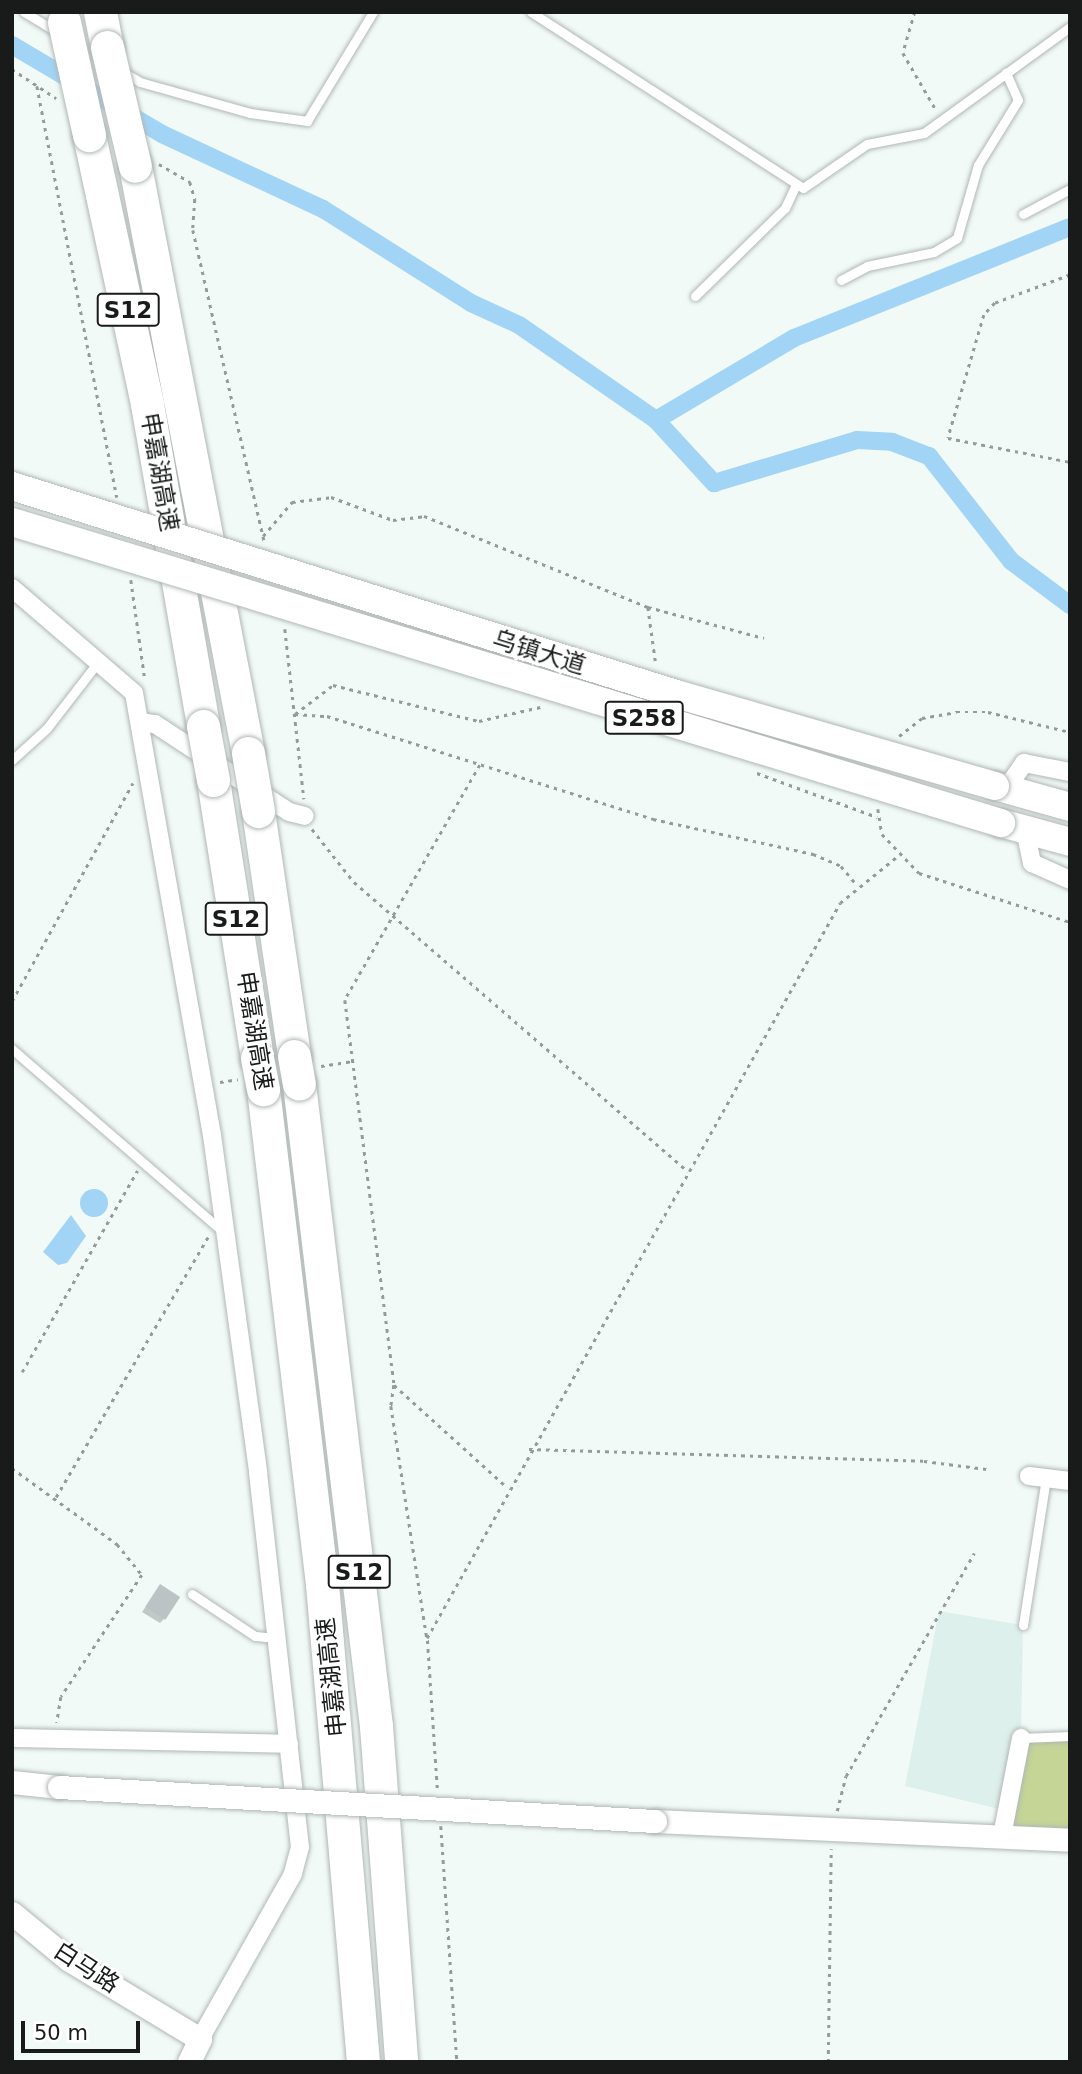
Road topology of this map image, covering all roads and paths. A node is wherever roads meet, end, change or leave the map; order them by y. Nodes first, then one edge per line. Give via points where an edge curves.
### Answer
1 (24, 12) edge
2 (100, 12) edge
3 (373, 12) edge
4 (531, 12) edge
5 (915, 12) edge
6 (62, 17) edge
7 (1070, 27) edge
8 (95, 50) junction
9 (1006, 73) junction
10 (37, 86) dead end
11 (943, 120) junction
12 (795, 187) junction
13 (1070, 189) edge
14 (1023, 214) dead end
15 (1070, 275) edge
16 (841, 280) dead end
17 (695, 296) dead end
18 (1070, 462) edge
19 (12, 486) edge
20 (118, 503) dead end
21 (12, 522) edge
22 (263, 536) dead end
23 (129, 571) dead end
24 (12, 587) edge
25 (648, 607) junction
26 (764, 638) dead end
27 (99, 660) junction
28 (654, 677) dead end
29 (134, 694) junction
30 (548, 706) dead end
31 (139, 722) junction
32 (12, 760) edge
33 (480, 765) junction
34 (752, 772) dead end
35 (1070, 772) edge
36 (136, 777) dead end
37 (1000, 788) junction
38 (1070, 807) edge
39 (305, 816) dead end
40 (877, 817) dead end
41 (1013, 827) junction
42 (1070, 842) edge
43 (899, 855) dead end
44 (1070, 880) edge
45 (857, 885) junction
46 (12, 1001) edge
47 (12, 1049) edge
48 (142, 1163) junction
49 (220, 1229) junction
50 (22, 1372) dead end
51 (394, 1385) junction
52 (528, 1449) junction
53 (12, 1468) edge
54 (986, 1469) dead end
55 (1038, 1477) joint
56 (1070, 1481) edge
57 (506, 1487) junction
58 (55, 1498) junction
59 (974, 1553) dead end
60 (192, 1594) dead end
61 (1023, 1625) dead end
62 (277, 1638) junction
63 (427, 1638) junction
64 (1070, 1736) edge
65 (57, 1737) junction
66 (12, 1738) edge
67 (1021, 1738) joint
68 (289, 1744) junction
69 (12, 1782) edge
70 (438, 1797) dead end
71 (439, 1811) dead end
72 (833, 1830) junction
73 (1002, 1836) junction
74 (1070, 1840) edge
75 (12, 1913) edge
76 (200, 2039) junction
77 (189, 2062) edge
78 (363, 2062) edge
79 (401, 2062) edge
80 (457, 2062) edge
81 (828, 2062) edge

1 - 8 lane
2 - 8 highway, 申嘉湖高速 / S12
3 - 8 lane via 307,121 294,123 139,82
4 - 12 lane
5 - 11 path via 903,53
6 - 78 highway, 申嘉湖高速 / S12, bridge via 147,404 260,1073 326,1621
7 - 9 lane
8 - 79 highway, 申嘉湖高速 / S12, bridge via 135,166 258,811 297,1070 376,1726
9 - 11 lane
9 - 16 lane via 1018,100 978,165 957,237 934,252 867,266
10 - 20 path
11 - 12 lane via 913,137 867,144 812,184
12 - 17 lane via 785,208
13 - 14 lane
15 - 18 path via 995,303 984,315 948,438
19 - 37 main road, 乌镇大道 / S258, bridge via 676,695
21 - 41 main road, 乌镇大道 / S258, bridge
22 - 25 path via 292,502 331,498 393,520 424,516
23 - 29 path via 147,679
24 - 27 street
25 - 26 path
25 - 28 path via 656,636
27 - 29 street
27 - 32 lane via 47,728
29 - 31 street
30 - 33 path via 479,721 333,685 295,714 327,716
31 - 39 street via 155,723
31 - 49 street
33 - 45 path via 653,819 814,855 841,866
33 - 51 path via 345,1000
34 - 40 path
35 - 37 street via 1024,763
36 - 46 path
37 - 38 main road, 乌镇大道 / S258
41 - 42 main road, 乌镇大道 / S258
41 - 44 street via 1032,863
43 - 45 path
45 - 52 path via 840,903
47 - 48 lane
48 - 49 lane
48 - 50 path
49 - 58 path
49 - 62 street
51 - 57 path
51 - 63 path via 391,1406
52 - 54 path via 924,1461
52 - 57 path
53 - 58 path
55 - 56 street
55 - 61 lane
57 - 63 path
58 - 65 path via 117,1544 142,1575 61,1697
59 - 72 path via 846,1776
60 - 62 lane via 255,1636
62 - 68 street
63 - 70 path
64 - 67 lane
65 - 66 street
65 - 68 street
67 - 73 street
68 - 76 street via 298,1862
69 - 72 street, bridge
71 - 80 path
72 - 73 street
72 - 81 path via 826,1906
73 - 74 street
75 - 76 street, 白马路 via 69,1960
76 - 77 street

